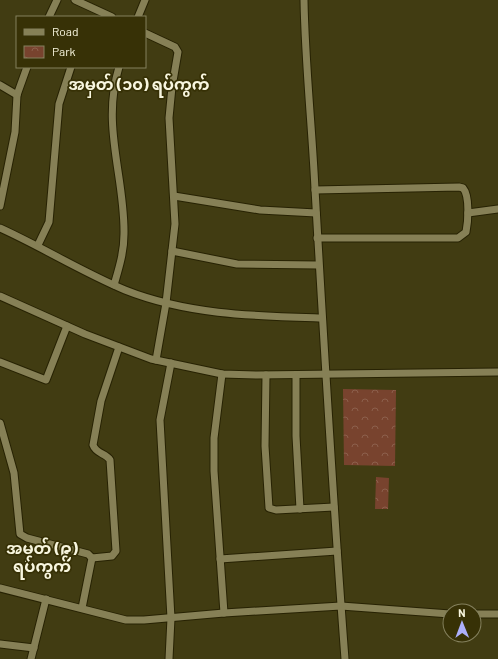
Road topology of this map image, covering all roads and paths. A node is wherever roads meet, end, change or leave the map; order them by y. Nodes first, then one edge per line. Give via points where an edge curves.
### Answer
1 (57, 0) edge
2 (75, 0) edge
3 (145, 0) edge
4 (304, 0) edge
5 (98, 14) edge
6 (49, 16) edge
7 (138, 16) edge
8 (146, 32) edge
9 (27, 68) edge
10 (71, 68) edge
11 (119, 68) edge
12 (0, 85) edge
13 (17, 95) junction
14 (315, 190) junction
15 (174, 196) junction
16 (0, 206) edge
17 (498, 209) edge
18 (316, 213) junction
19 (468, 213) junction
20 (0, 228) edge
21 (317, 238) junction
22 (38, 245) junction
23 (172, 252) junction
24 (318, 265) junction
25 (114, 285) junction
26 (0, 296) edge
27 (166, 303) junction
28 (322, 318) junction
29 (67, 326) junction
30 (119, 347) junction
31 (156, 360) junction
32 (0, 362) edge
33 (171, 364) junction
34 (498, 372) edge
35 (222, 374) junction
36 (266, 375) junction
37 (296, 375) junction
38 (326, 375) junction
39 (0, 423) edge
40 (334, 507) junction
41 (300, 509) junction
42 (337, 551) junction
43 (92, 558) junction
44 (220, 559) junction
45 (0, 588) edge
46 (46, 599) junction
47 (341, 606) junction
48 (82, 608) junction
49 (224, 613) junction
50 (442, 613) edge
51 (482, 614) edge
52 (498, 614) edge
53 (171, 618) junction
54 (0, 644) edge
55 (34, 648) junction
56 (31, 659) edge
57 (169, 659) edge
58 (345, 659) edge

1 - 6 street
2 - 5 street
3 - 7 street
4 - 14 street
8 - 15 street via 176,47 178,52 169,118
9 - 13 street
10 - 22 street via 59,104 49,222
11 - 25 street via 113,95 112,121 124,234 122,258
12 - 13 street
13 - 16 street via 15,132
14 - 18 street
14 - 19 street via 459,187 467,194
15 - 18 street via 260,210
15 - 23 street
17 - 19 street
18 - 21 street
19 - 21 street via 466,232 458,238
20 - 22 street
21 - 24 street
22 - 25 street
23 - 24 street via 237,264
23 - 27 street
24 - 28 street
25 - 27 street
26 - 29 street
27 - 28 street via 235,316
27 - 31 street
28 - 38 street
29 - 30 street
29 - 32 street via 46,380
30 - 31 street
30 - 43 street via 101,400 93,445 96,451 108,456 110,460 116,550 112,556
31 - 33 street
33 - 35 street
33 - 53 street via 160,420 160,434
34 - 38 street
35 - 36 street
35 - 44 street via 214,438
36 - 37 street
36 - 41 street via 265,446 268,505 271,510
37 - 38 street
37 - 41 street
38 - 40 street
39 - 43 street via 14,473 20,534 88,554
40 - 41 street
40 - 42 street
42 - 44 street
42 - 47 street
43 - 48 street
44 - 49 street
45 - 46 street
46 - 48 street
46 - 55 street
47 - 49 street
47 - 50 street
47 - 58 street
48 - 53 street via 126,620
49 - 53 street
51 - 52 street
53 - 57 street
54 - 55 street
55 - 56 street

